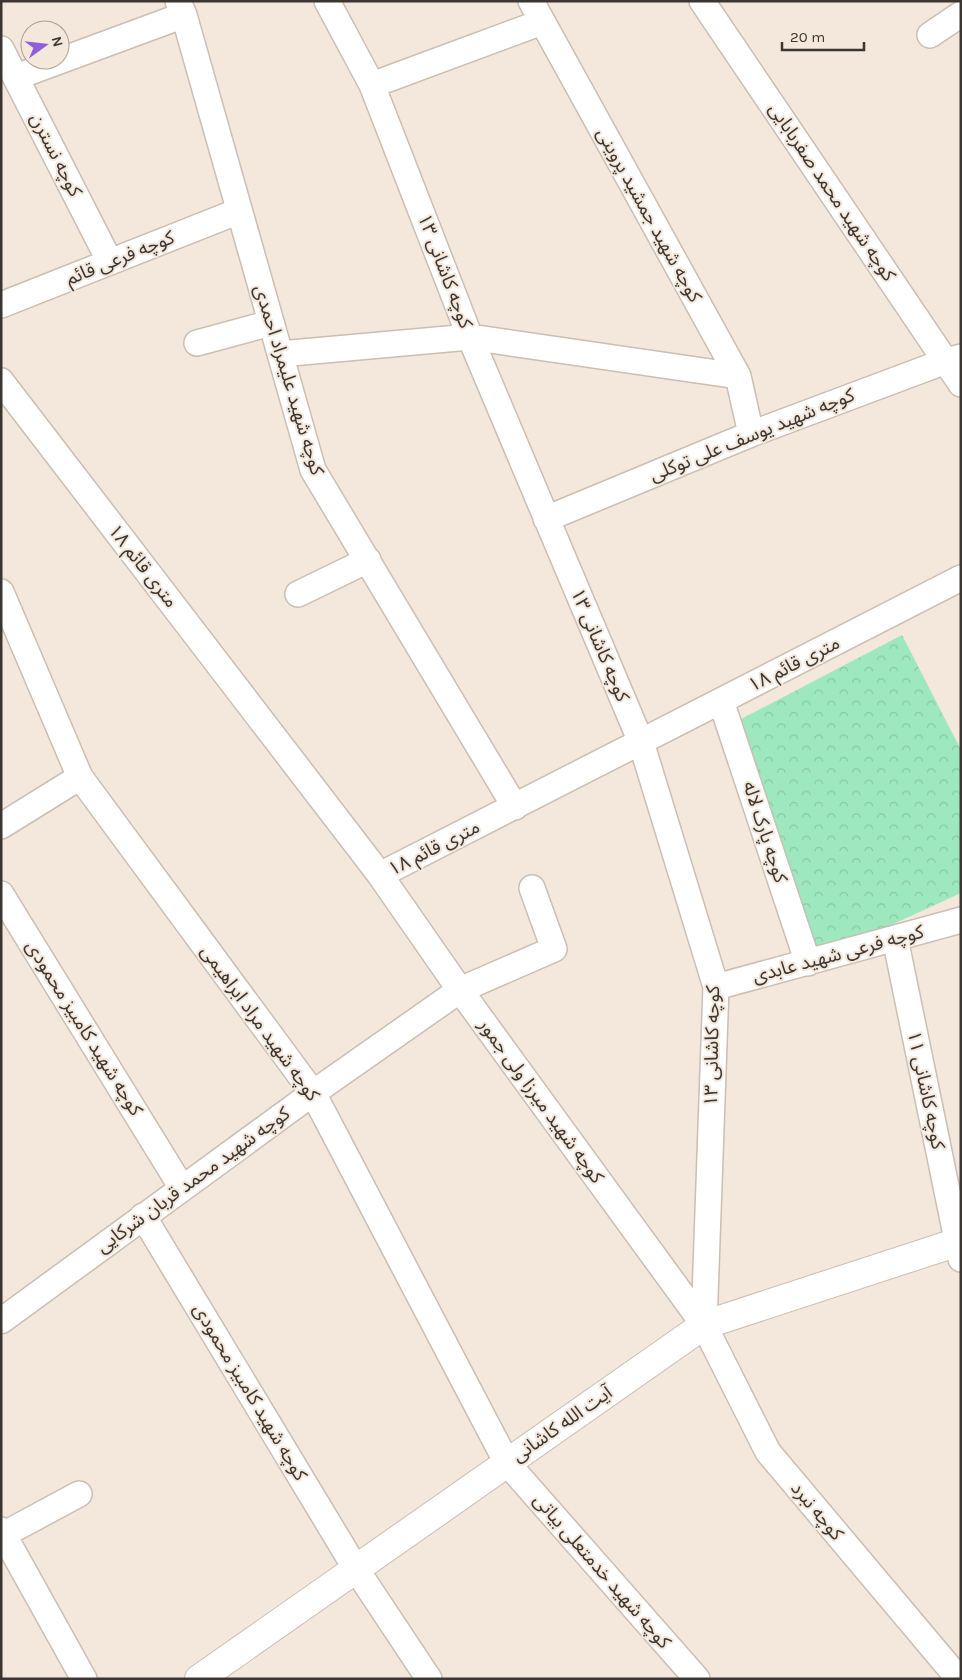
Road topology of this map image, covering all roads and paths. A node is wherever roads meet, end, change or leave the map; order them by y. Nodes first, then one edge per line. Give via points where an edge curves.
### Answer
1 (327, 1) edge
2 (702, 1) edge
3 (181, 8) edge
4 (537, 12) edge
5 (961, 14) edge
6 (930, 35) dead end
7 (1, 49) edge
8 (16, 77) junction
9 (372, 85) junction
10 (239, 210) junction
11 (110, 262) junction
12 (1, 305) edge
13 (271, 323) junction
14 (470, 337) junction
15 (197, 343) dead end
16 (280, 354) junction
17 (954, 359) edge
18 (738, 376) junction
19 (1, 381) edge
20 (961, 384) edge
21 (751, 434) junction
22 (546, 519) junction
23 (368, 560) junction
24 (961, 578) edge
25 (1, 592) edge
26 (298, 594) dead end
27 (721, 701) junction
28 (641, 742) junction
29 (80, 777) junction
30 (515, 807) junction
31 (1, 826) edge
32 (380, 875) junction
33 (532, 888) dead end
34 (1, 894) edge
35 (961, 920) edge
36 (895, 938) junction
37 (808, 962) junction
38 (716, 988) junction
39 (460, 990) junction
40 (313, 1093) junction
41 (182, 1188) junction
42 (143, 1216) junction
43 (960, 1247) edge
44 (1, 1320) edge
45 (704, 1325) junction
46 (507, 1463) junction
47 (79, 1494) dead end
48 (2, 1533) edge
49 (356, 1569) junction
50 (84, 1679) edge
51 (200, 1679) edge
52 (429, 1679) edge
53 (697, 1679) edge
54 (958, 1679) edge

1 - 9 street, کوچه کاشانی ۱۳
2 - 17 street, کوچه شهید محمد صفربابایی
3 - 8 street
3 - 10 street, کوچه شهید علیمراد احمدی
4 - 9 street
4 - 18 street, کوچه شهید جمشید پروینی
5 - 6 street
7 - 8 street, کوچه نسترن
8 - 11 street, کوچه نسترن
9 - 14 street, کوچه کاشانی ۱۳
10 - 11 street, کوچه فرعی قائم
10 - 13 street, کوچه شهید علیمراد احمدی
11 - 12 street, کوچه فرعی قائم
13 - 15 street
13 - 16 street, کوچه شهید علیمراد احمدی
14 - 16 street
14 - 18 street
14 - 22 street, کوچه کاشانی ۱۳
16 - 23 street, کوچه شهید علیمراد احمدی via 313,470
17 - 20 street, کوچه شهید محمد صفربابایی
17 - 21 street, کوچه شهید یوسف علی توکلی
18 - 21 street, کوچه شهید جمشید پروینی
19 - 32 street, ۱۸ متری قائم
21 - 22 street, کوچه شهید یوسف علی توکلی
22 - 28 street, کوچه کاشانی ۱۳
23 - 26 street
23 - 30 street, کوچه شهید علیمراد احمدی
24 - 27 street, ۱۸ متری قائم
25 - 29 street, کوچه شهید مراد ابراهیمی
27 - 28 street, ۱۸ متری قائم
27 - 37 street, کوچه پارک لاله
28 - 30 street, ۱۸ متری قائم
28 - 38 street, کوچه کاشانی ۱۳
29 - 31 street
29 - 40 street, کوچه شهید مراد ابراهیمی
30 - 32 street, ۱۸ متری قائم
32 - 39 street, کوچه شهید میرزا ولی جمور
33 - 39 street, کوچه شهید محمد قربان شرکایی via 554,949
34 - 41 street, کوچه شهید کامبیز محمودی
35 - 36 street, کوچه فرعی شهید عابدی
36 - 37 street, کوچه فرعی شهید عابدی
36 - 43 street, کوچه کاشانی ۱۱
37 - 38 street, کوچه فرعی شهید عابدی
38 - 45 street, کوچه کاشانی ۱۳
39 - 40 street, کوچه شهید محمد قربان شرکایی
39 - 45 street, کوچه شهید میرزا ولی جمور
40 - 41 street, کوچه شهید محمد قربان شرکایی
40 - 46 street, کوچه شهید مراد ابراهیمی
41 - 42 street, کوچه شهید محمد قربان شرکایی
42 - 44 street, کوچه شهید محمد قربان شرکایی
42 - 49 street, کوچه شهید کامبیز محمودی
43 - 45 main road, آیت الله کاشانی
45 - 46 main road, آیت الله کاشانی
45 - 54 street, کوچه نبرد via 768,1452
46 - 49 main road, آیت الله کاشانی
46 - 53 street, کوچه شهید خدمتعلی بیاتی
47 - 48 street
48 - 50 street
49 - 51 main road, آیت الله کاشانی
49 - 52 street, کوچه شهید کامبیز محمودی

